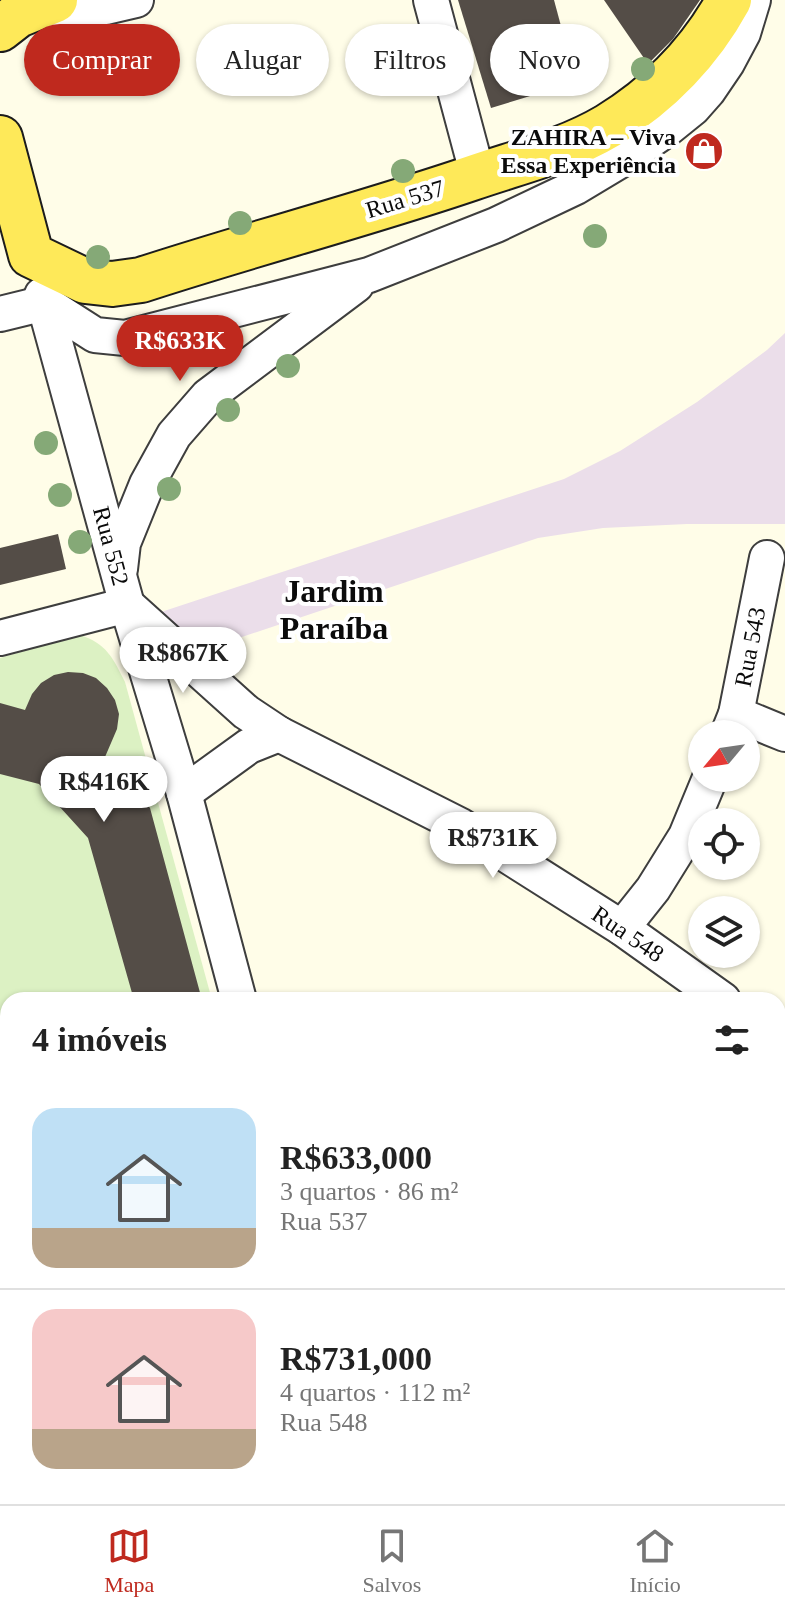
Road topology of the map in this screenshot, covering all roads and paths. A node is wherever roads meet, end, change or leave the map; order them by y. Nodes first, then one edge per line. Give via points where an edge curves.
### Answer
1 (136, 0) edge
2 (431, 0) edge
3 (729, 0) edge
4 (753, 0) edge
5 (29, 13) edge
6 (0, 138) edge
7 (478, 176) junction
8 (31, 255) junction
9 (369, 275) junction
10 (45, 303) junction
11 (0, 314) edge
12 (767, 558) dead end
13 (123, 592) junction
14 (0, 638) edge
15 (733, 720) edge
16 (760, 729) edge
17 (279, 734) junction
18 (785, 734) edge
19 (704, 792) edge
20 (184, 793) junction
21 (622, 928) junction
22 (237, 992) edge
23 (712, 992) edge

1 - 5 street
2 - 7 street
3 - 7 main road, Rua 537 via 680,70 630,111 582,140
4 - 9 street via 743,33 719,77 667,129 548,202
6 - 8 main road, Rua 552
7 - 8 main road, Rua 537 via 141,280 85,281
8 - 10 street, Rua 552
9 - 10 street via 125,338 95,335
9 - 13 street via 191,413 147,484 123,543
10 - 11 street
10 - 13 street, Rua 552
12 - 15 street, Rua 543
13 - 14 street
13 - 17 street, Rua 548 via 246,712
13 - 20 street, Rua 552
16 - 18 street
17 - 20 street via 249,746
17 - 21 street, Rua 548 via 461,826
19 - 21 street via 686,836
20 - 22 street, Rua 552
21 - 23 street, Rua 548

